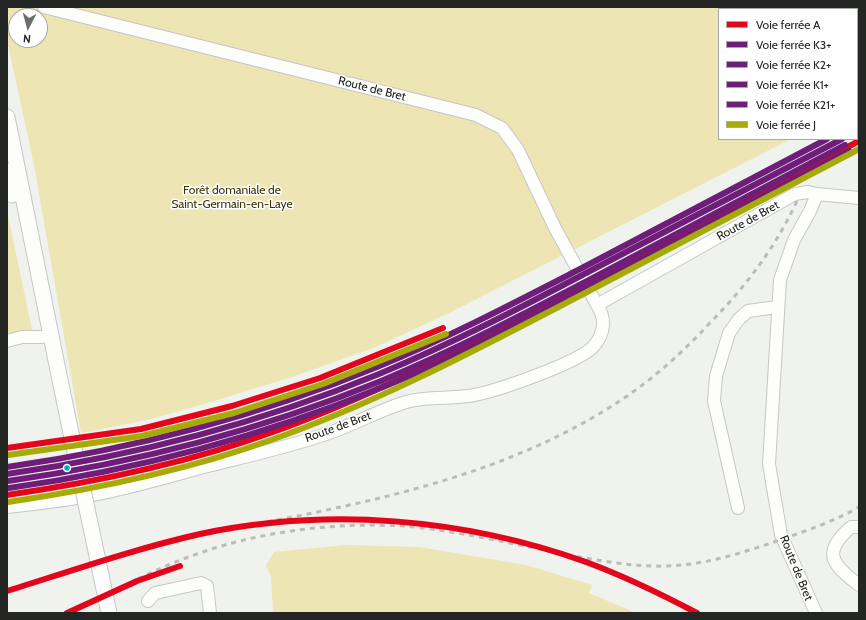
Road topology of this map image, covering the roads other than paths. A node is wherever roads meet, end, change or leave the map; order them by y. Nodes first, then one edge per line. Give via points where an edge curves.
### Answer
1 (44, 7) edge
2 (7, 117) edge
3 (7, 171) edge
4 (817, 194) junction
5 (859, 198) edge
6 (597, 305) junction
7 (777, 307) junction
8 (46, 336) junction
9 (7, 341) edge
10 (68, 434) junction
11 (7, 507) edge
12 (738, 508) dead end
13 (859, 527) edge
14 (859, 586) edge
15 (148, 601) dead end
16 (101, 613) edge
17 (109, 613) edge
18 (210, 613) edge
19 (816, 613) edge

1 - 6 street, Route de Bret via 476,115 502,128 518,150 555,228
2 - 8 main road via 39,275
3 - 8 main road
4 - 5 street
4 - 6 street, Route de Bret via 795,194
4 - 7 street, Route de Bret via 785,262
6 - 11 street, Route de Bret via 602,312 604,324 601,336 593,347 576,358 484,394 424,398 407,402 331,432 230,461 92,495
7 - 12 street via 748,311 739,319 729,333 716,376 714,401
7 - 19 street, Route de Bret via 769,464 781,535
8 - 9 street via 22,337
8 - 10 main road
10 - 16 main road
10 - 17 main road, bridge
13 - 14 street via 851,527 839,538 832,550 834,560
15 - 18 street via 156,594 200,583 207,586

